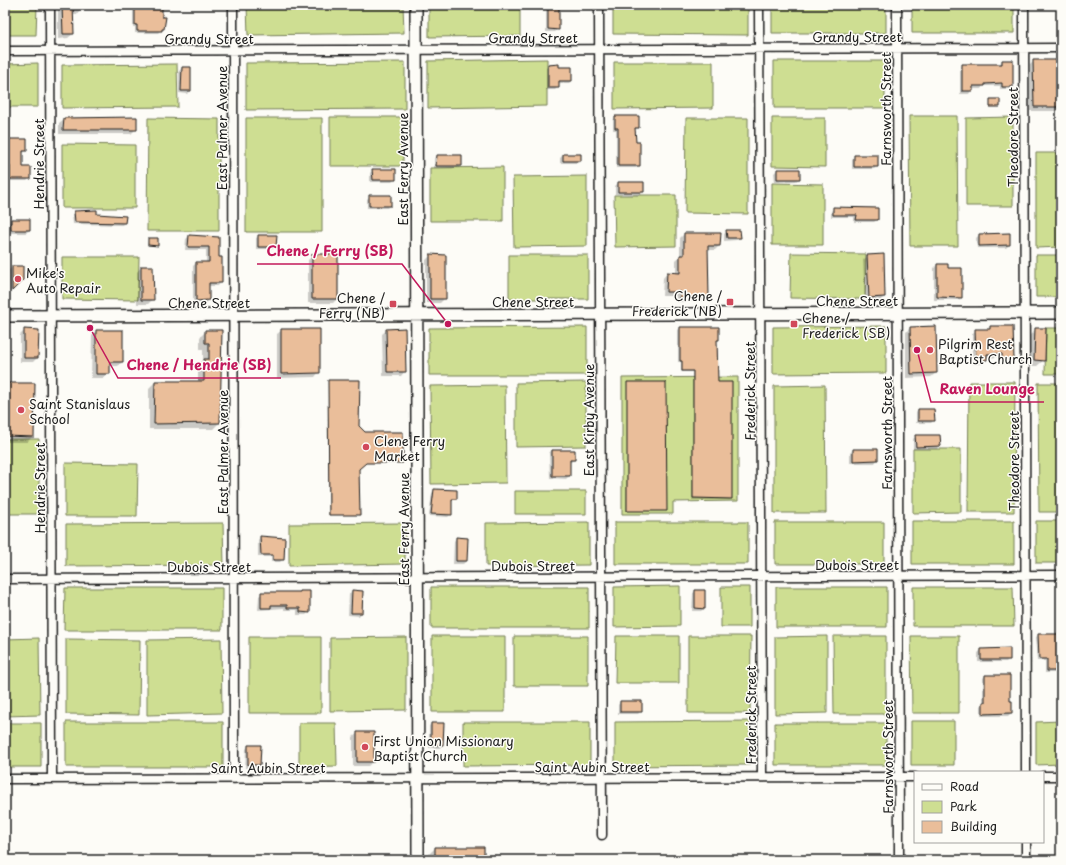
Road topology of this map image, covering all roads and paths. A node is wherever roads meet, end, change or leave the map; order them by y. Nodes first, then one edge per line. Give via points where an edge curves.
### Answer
1 (50, 5) edge
2 (233, 5) edge
3 (416, 5) edge
4 (599, 5) edge
5 (759, 5) edge
6 (897, 5) edge
7 (1024, 5) edge
8 (897, 48) junction
9 (1024, 48) junction
10 (1061, 48) edge
11 (599, 49) junction
12 (760, 49) junction
13 (233, 50) junction
14 (416, 50) junction
15 (5, 51) edge
16 (50, 51) junction
17 (1024, 313) junction
18 (1061, 313) edge
19 (600, 314) junction
20 (760, 314) junction
21 (898, 314) junction
22 (417, 315) junction
23 (5, 316) edge
24 (50, 316) junction
25 (234, 316) junction
26 (1025, 575) junction
27 (1061, 575) edge
28 (761, 576) junction
29 (899, 576) junction
30 (417, 577) junction
31 (601, 577) junction
32 (51, 578) junction
33 (234, 578) junction
34 (5, 579) edge
35 (1026, 771) edge
36 (1044, 776) edge
37 (1061, 776) edge
38 (418, 777) junction
39 (762, 777) junction
40 (899, 777) junction
41 (914, 777) edge
42 (602, 778) junction
43 (5, 779) edge
44 (52, 779) junction
45 (234, 779) junction
46 (602, 835) dead end
47 (1026, 843) edge
48 (418, 860) edge
49 (899, 860) edge
50 (1026, 860) edge

1 - 16 street, Hendrie Street
2 - 13 street, East Palmer Avenue
3 - 14 street, East Ferry Avenue
4 - 11 street, East Kirby Avenue
5 - 12 street, Frederick Street
6 - 8 street, Farnsworth Street
7 - 9 street, Theodore Street
8 - 9 street, Grandy Street
8 - 12 street, Grandy Street
8 - 21 street, Farnsworth Street
9 - 10 street, Grandy Street
9 - 17 street, Theodore Street
11 - 12 street, Grandy Street
11 - 14 street, Grandy Street
11 - 19 street, East Kirby Avenue
12 - 20 street, Frederick Street
13 - 14 street, Grandy Street
13 - 16 street, Grandy Street
13 - 25 street, East Palmer Avenue
14 - 22 street, East Ferry Avenue
15 - 16 street, Grandy Street
16 - 24 street, Hendrie Street
17 - 18 street, Chene Street
17 - 21 street, Chene Street
17 - 26 street, Theodore Street
19 - 20 street, Chene Street
19 - 22 street, Chene Street
19 - 31 street, East Kirby Avenue
20 - 21 street, Chene Street
20 - 28 street, Frederick Street
21 - 29 street, Farnsworth Street
22 - 25 street, Chene Street
22 - 30 street, East Ferry Avenue
23 - 24 street, Chene Street
24 - 25 street, Chene Street
24 - 32 street, Hendrie Street
25 - 33 street, East Palmer Avenue
26 - 27 street, Dubois Street
26 - 29 street, Dubois Street
26 - 35 street, Theodore Street
28 - 29 street, Dubois Street
28 - 31 street, Dubois Street
28 - 39 street, Frederick Street
29 - 40 street, Farnsworth Street
30 - 31 street, Dubois Street
30 - 33 street, Dubois Street
30 - 38 street, East Ferry Avenue
31 - 42 street, East Kirby Avenue
32 - 33 street, Dubois Street
32 - 34 street, Dubois Street
32 - 44 street, Hendrie Street
33 - 45 street, East Palmer Avenue
36 - 37 street
38 - 42 street, Saint Aubin Street
38 - 45 street, Saint Aubin Street
38 - 48 street, East Ferry Avenue
39 - 40 street, Saint Aubin Street
39 - 42 street, Saint Aubin Street
40 - 41 street, Saint Aubin Street
40 - 49 street, Farnsworth Street
42 - 46 street, East Kirby Avenue
43 - 44 street, Saint Aubin Street
44 - 45 street, Saint Aubin Street
47 - 50 street

